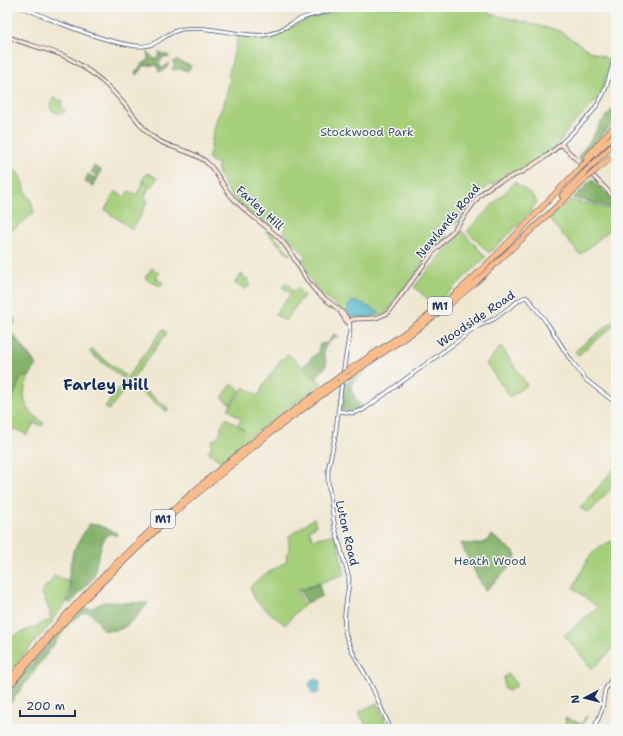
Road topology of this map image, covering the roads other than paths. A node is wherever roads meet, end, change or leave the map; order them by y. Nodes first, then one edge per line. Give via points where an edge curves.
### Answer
1 (21, 7) edge
2 (345, 7) edge
3 (7, 36) edge
4 (616, 50) edge
5 (616, 124) edge
6 (616, 133) edge
7 (616, 142) edge
8 (561, 144) junction
9 (616, 154) edge
10 (586, 160) junction
11 (585, 176) junction
12 (616, 199) edge
13 (341, 312) junction
14 (346, 316) junction
15 (354, 319) junction
16 (348, 322) junction
17 (347, 374) junction
18 (616, 403) edge
19 (338, 411) junction
20 (616, 672) edge
21 (7, 682) edge
22 (7, 689) edge
23 (391, 729) edge
24 (594, 729) edge

1 - 2 street via 86,33 140,46 157,43 174,31 188,28 266,35 276,33 307,17
3 - 13 main road, Farley Hill via 64,56 81,66 125,104 145,131 154,138 205,160 240,206 278,237 314,289
4 - 8 street, Newlands Road via 600,102
5 - 10 highway
6 - 10 highway
7 - 11 highway, bridge via 591,166
8 - 12 main road
8 - 15 main road, Newlands Road via 522,172 492,185 479,196 454,230 433,252 389,312 376,318
9 - 11 highway, bridge
10 - 17 highway, M1, bridge via 504,248 462,288 411,329
11 - 17 highway, M1 via 451,303 412,333
13 - 14 main road, Farley Hill
13 - 16 main road, Farley Hill
14 - 15 main road
14 - 16 main road, Farley Hill
15 - 16 main road, Newlands Road
16 - 19 street, Luton Road via 349,333
17 - 21 highway, M1, bridge via 339,377 257,438 192,492 66,614
17 - 22 highway, M1, bridge via 175,512 92,592
18 - 19 street, Woodside Road via 586,380 526,297 494,319 476,327 363,410 352,413
19 - 23 street, Luton Road via 328,483 335,528 349,578 345,629
20 - 24 street via 605,690 602,710

